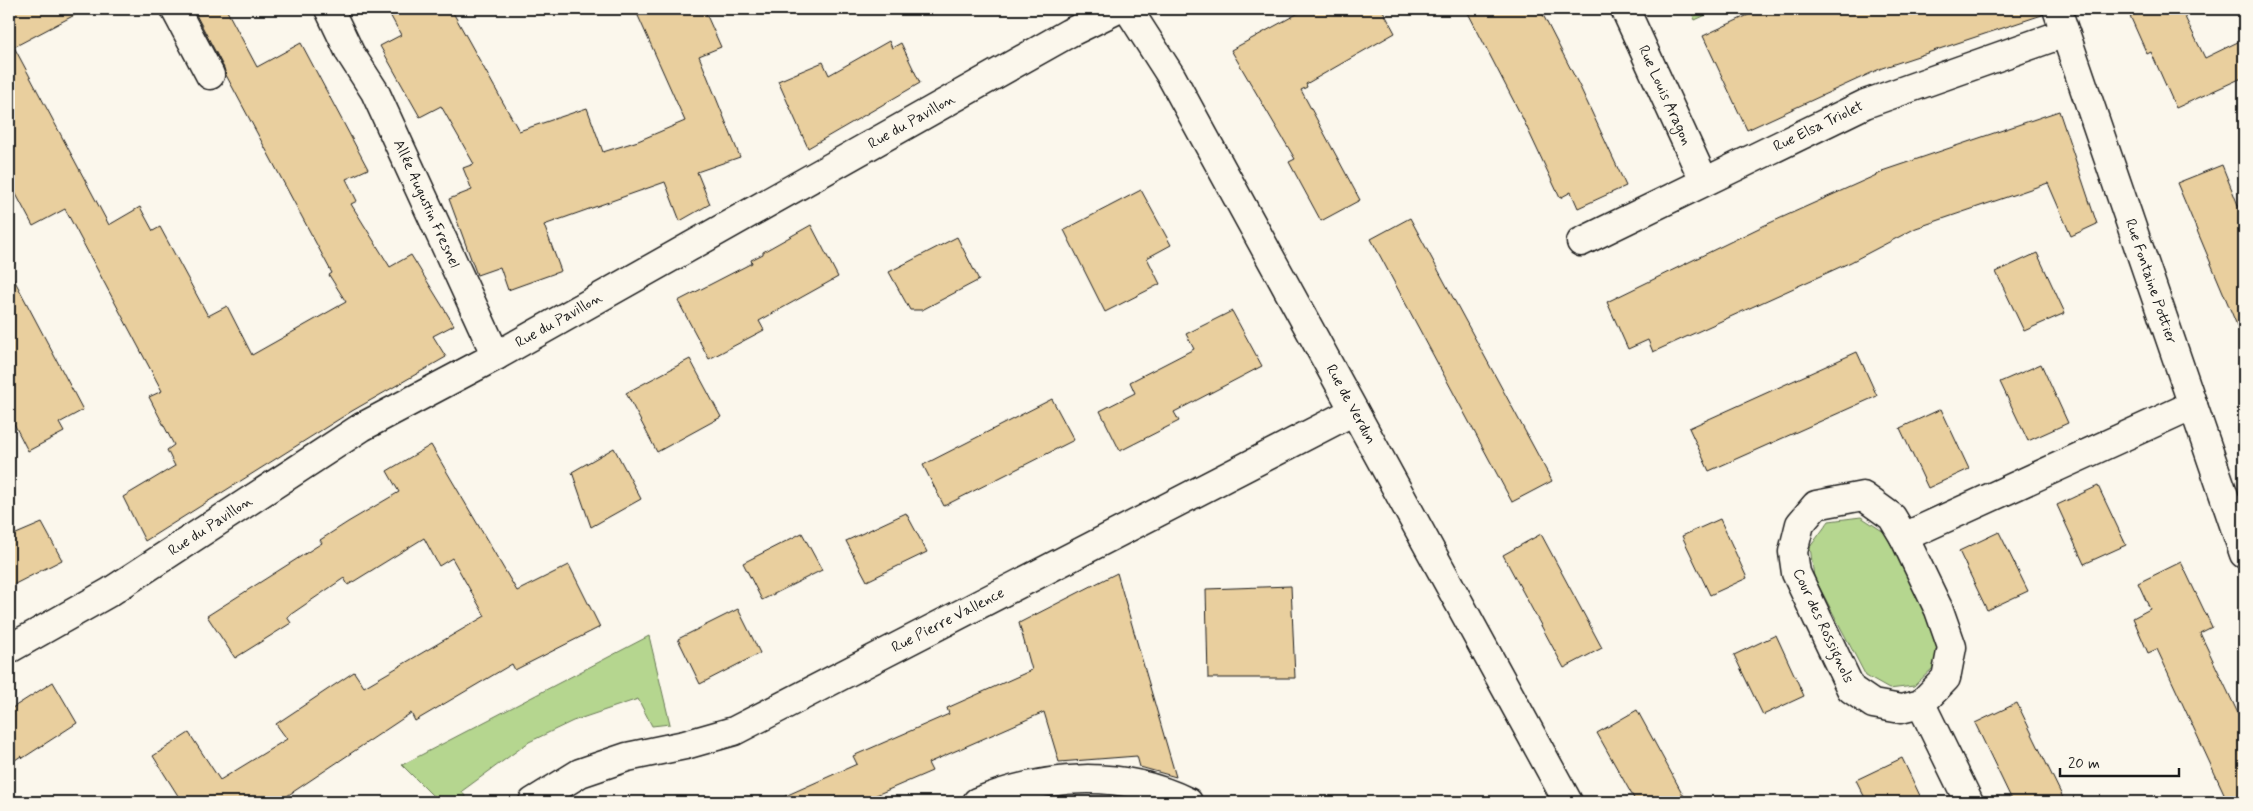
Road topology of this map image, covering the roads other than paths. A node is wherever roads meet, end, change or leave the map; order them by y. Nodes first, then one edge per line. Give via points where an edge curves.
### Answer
1 (175, 9) edge
2 (329, 9) edge
3 (1118, 9) edge
4 (1128, 9) edge
5 (1625, 9) edge
6 (2061, 21) edge
7 (210, 75) dead end
8 (1704, 182) junction
9 (1581, 242) dead end
10 (496, 356) junction
11 (2193, 405) junction
12 (1354, 411) junction
13 (1904, 537) junction
14 (2244, 554) edge
15 (9, 648) edge
16 (1921, 704) junction
17 (533, 802) edge
18 (977, 802) edge
19 (1188, 802) edge
20 (1568, 802) edge
21 (1970, 802) edge

1 - 7 street
2 - 10 street, Allée Augustin Fresnel via 350,53 375,92
3 - 10 street, Rue du Pavillon
4 - 12 street, Rue de Verdun via 1171,76
5 - 8 street, Rue Louis Aragon
6 - 8 street, Rue Elsa Triolet via 1866,104
6 - 11 street, Rue Fontaine Pottier
8 - 9 street, Rue Elsa Triolet
10 - 15 street, Rue du Pavillon via 362,427 110,592
11 - 13 street
11 - 14 street, Rue Fontaine Pottier
12 - 17 street, Rue Pierre Vallence via 734,731 627,757 580,774
12 - 20 street, Rue de Verdun
13 - 16 street, Cour des Rossignols via 1939,610 1952,647 1946,678
13 - 16 street, Cour des Rossignols via 1892,517 1863,496 1816,505 1800,524 1793,552 1796,573 1851,688 1873,704 1901,709
16 - 21 street
18 - 19 street via 1028,787 1076,779 1120,780 1162,790

